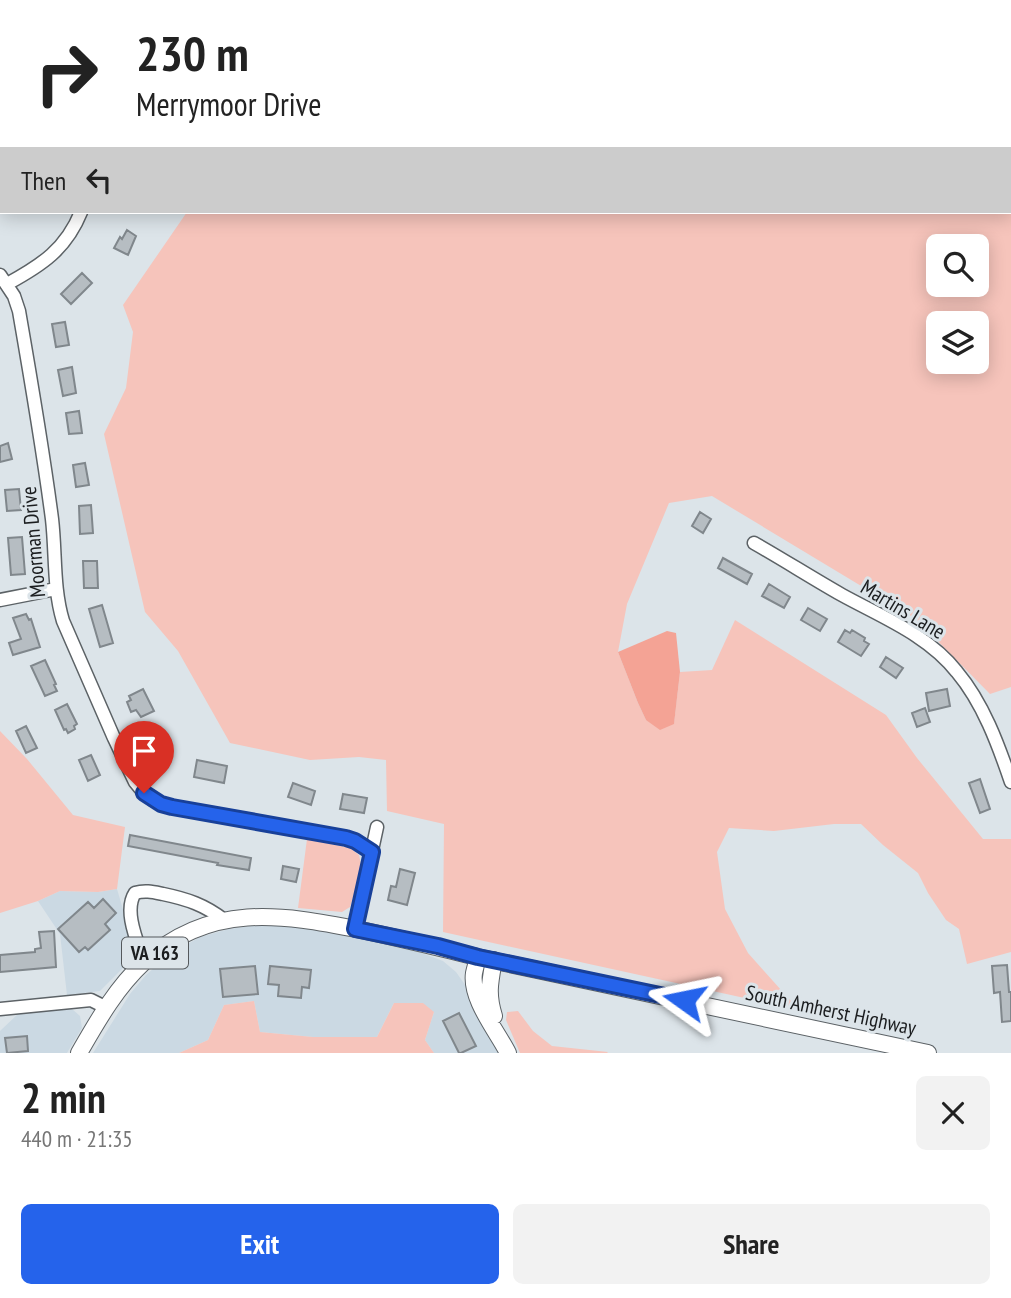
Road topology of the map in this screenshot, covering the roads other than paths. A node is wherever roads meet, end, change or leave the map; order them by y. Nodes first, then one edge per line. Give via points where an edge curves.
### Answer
1 (80, 214) edge
2 (4, 280) edge
3 (754, 543) dead end
4 (56, 589) junction
5 (0, 600) edge
6 (1011, 782) edge
7 (377, 827) dead end
8 (372, 852) junction
9 (224, 920) junction
10 (355, 929) junction
11 (486, 959) junction
12 (144, 962) junction
13 (105, 1007) junction
14 (0, 1009) edge
15 (79, 1053) edge
16 (508, 1053) edge
17 (928, 1053) edge

1 - 2 street via 69,237 47,260 30,272
2 - 4 street, Moorman Drive via 19,311 43,447
3 - 6 street, Martins Lane via 910,632 943,656 981,709
4 - 5 street
4 - 8 street, Moorman Drive via 63,621 114,738 144,793 172,807 346,838
7 - 8 street
8 - 10 street
9 - 10 main road, South Amherst Highway / VA 163 via 272,916
9 - 12 main road, South Amherst Highway / VA 163 via 190,932
9 - 12 street via 185,898 135,893 130,912
10 - 11 main road, South Amherst Highway / VA 163
11 - 16 main road via 473,975 475,992
11 - 17 main road, South Amherst Highway / VA 163
12 - 13 main road, South Amherst Highway / VA 163
13 - 14 street via 92,1000
13 - 15 main road, South Amherst Highway / VA 163

